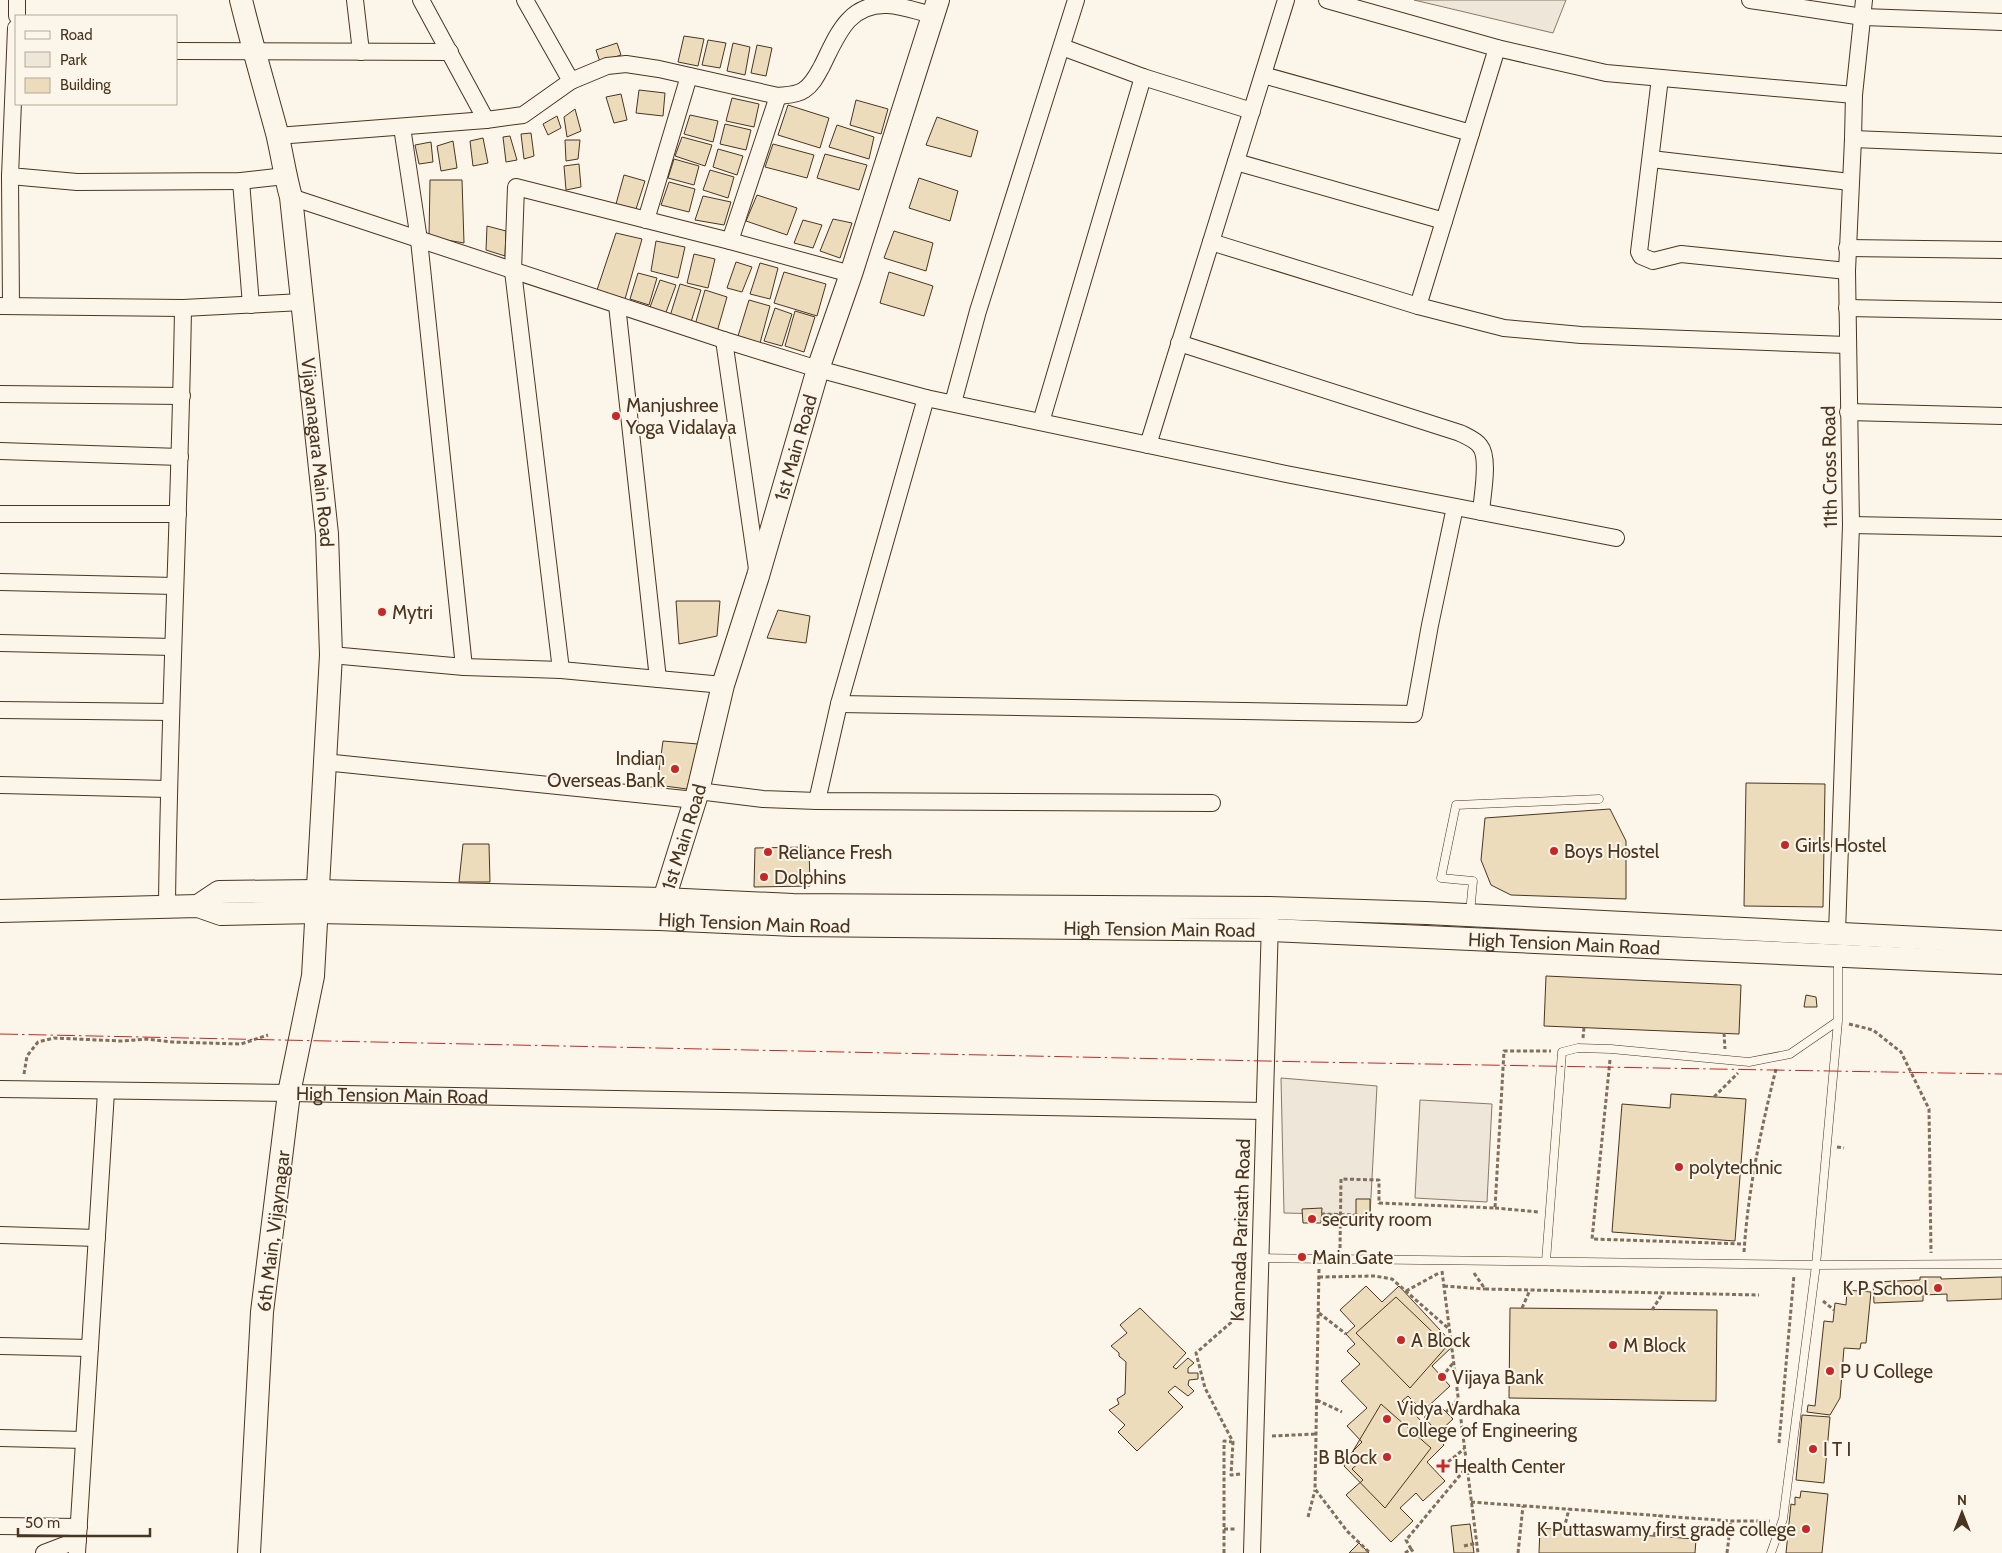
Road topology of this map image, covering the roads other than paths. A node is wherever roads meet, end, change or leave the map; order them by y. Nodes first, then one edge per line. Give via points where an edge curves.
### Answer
1 (17, 0) edge
2 (242, 0) edge
3 (356, 0) edge
4 (421, 0) edge
5 (525, 0) edge
6 (1076, 0) edge
7 (1286, 0) edge
8 (1327, 0) edge
9 (1750, 0) edge
10 (1864, 0) edge
11 (936, 7) edge
12 (17, 15) edge
13 (1863, 16) junction
14 (2002, 22) edge
15 (1062, 47) junction
16 (1497, 48) junction
17 (253, 51) junction
18 (178, 52) edge
19 (361, 52) junction
20 (450, 52) junction
21 (15, 53) edge
22 (1263, 75) junction
23 (689, 76) junction
24 (1143, 77) junction
25 (1660, 78) junction
26 (571, 80) junction
27 (1854, 95) junction
28 (778, 96) junction
29 (1252, 111) junction
30 (486, 120) junction
31 (402, 127) junction
32 (1471, 133) junction
33 (277, 136) junction
34 (1853, 139) junction
35 (2002, 145) edge
36 (1651, 159) junction
37 (1236, 162) junction
38 (10, 176) junction
39 (241, 181) junction
40 (1850, 182) junction
41 (288, 187) junction
42 (646, 220) junction
43 (1444, 221) junction
44 (419, 240) junction
45 (730, 241) junction
46 (1211, 242) junction
47 (1848, 248) junction
48 (2002, 250) edge
49 (513, 271) junction
50 (1847, 271) junction
51 (851, 274) junction
52 (302, 302) junction
53 (251, 305) junction
54 (617, 305) junction
55 (5, 306) edge
56 (1418, 306) junction
57 (183, 308) junction
58 (1847, 308) junction
59 (2002, 311) edge
60 (724, 340) junction
61 (1179, 343) junction
62 (1847, 345) junction
63 (818, 369) junction
64 (0, 394) edge
65 (182, 396) junction
66 (926, 398) junction
67 (953, 403) junction
68 (1848, 412) junction
69 (2002, 416) edge
70 (1041, 422) junction
71 (1148, 445) junction
72 (0, 451) edge
73 (180, 457) junction
74 (1455, 507) junction
75 (1481, 512) junction
76 (0, 514) edge
77 (178, 514) junction
78 (1851, 525) junction
79 (2002, 528) edge
80 (1616, 538) dead end
81 (758, 576) junction
82 (0, 582) edge
83 (175, 586) junction
84 (0, 644) edge
85 (173, 647) junction
86 (331, 655) junction
87 (464, 667) junction
88 (562, 670) junction
89 (658, 679) junction
90 (723, 684) junction
91 (839, 704) junction
92 (0, 710) edge
93 (171, 712) junction
94 (324, 762) junction
95 (0, 785) edge
96 (168, 789) junction
97 (697, 795) junction
98 (1599, 799) dead end
99 (817, 801) junction
100 (1212, 804) dead end
101 (317, 902) junction
102 (167, 906) junction
103 (661, 909) junction
104 (0, 911) edge
105 (1470, 915) junction
106 (1270, 919) junction
107 (2002, 942) edge
108 (1837, 944) junction
109 (2002, 963) edge
110 (1838, 1022) junction
111 (0, 1089) edge
112 (106, 1092) junction
113 (289, 1093) junction
114 (1264, 1111) junction
115 (0, 1235) edge
116 (97, 1238) junction
117 (1260, 1258) junction
118 (1546, 1261) junction
119 (2002, 1264) edge
120 (1816, 1265) junction
121 (0, 1346) edge
122 (90, 1348) junction
123 (0, 1438) edge
124 (84, 1440) junction
125 (0, 1526) edge
126 (78, 1540) edge
127 (44, 1553) edge
128 (249, 1553) edge
129 (1252, 1553) edge
130 (1771, 1553) edge

1 - 12 street
2 - 17 main road, Vijayanagara Main Road
3 - 19 street
4 - 20 street
5 - 26 street
6 - 15 street
7 - 22 street
8 - 16 street
9 - 13 street
10 - 13 street, 11th Cross Road
11 - 28 street via 888,5 854,15 841,27 814,82 804,90
11 - 51 main road, 1st Main Road
13 - 14 street
13 - 27 street, 11th Cross Road
15 - 24 street
15 - 67 street via 978,311
16 - 25 street via 1606,73
16 - 32 street
17 - 18 street
17 - 19 street
17 - 33 main road, Vijayanagara Main Road
19 - 20 street
20 - 30 street
21 - 38 street
22 - 29 street
22 - 32 street
23 - 26 street via 626,64 607,66
23 - 28 street
23 - 42 street
24 - 29 street
24 - 70 street
25 - 27 street
25 - 36 street
26 - 30 street via 523,115
27 - 34 street, 11th Cross Road
28 - 45 street
29 - 37 street
30 - 31 street
31 - 33 street
31 - 44 street
32 - 43 street
33 - 41 main road, Vijayanagara Main Road
34 - 35 street
34 - 40 street, 11th Cross Road
36 - 40 street
36 - 50 street via 1639,252 1644,259 1653,261 1681,254
37 - 43 street
37 - 46 street
38 - 39 street via 77,182
38 - 55 street
39 - 41 street
39 - 53 street
40 - 47 street, 11th Cross Road
41 - 44 street
41 - 52 main road, Vijayanagara Main Road
42 - 45 street
42 - 49 street via 516,187
43 - 56 street
44 - 49 street
44 - 87 street
45 - 51 street
46 - 56 street
46 - 61 street
47 - 48 street
47 - 50 street, 11th Cross Road
49 - 54 street
49 - 88 street
50 - 58 street, 11th Cross Road
51 - 63 main road, 1st Main Road
52 - 53 street
52 - 86 main road, Vijayanagara Main Road via 327,534
53 - 57 street
54 - 60 street
54 - 89 street
55 - 57 street
56 - 62 street via 1504,328 1582,335
57 - 65 street
58 - 59 street
58 - 62 street, 11th Cross Road
60 - 63 street
60 - 81 street
61 - 71 street
61 - 75 street via 1460,433 1480,445 1484,454
62 - 68 street, 11th Cross Road
63 - 66 street
63 - 81 main road, 1st Main Road
64 - 65 street
65 - 73 street
66 - 67 street
66 - 91 street
67 - 70 street
68 - 69 street
68 - 78 street, 11th Cross Road
70 - 71 street
71 - 74 street
72 - 73 street
73 - 77 street
74 - 75 street
74 - 91 street via 1414,714
75 - 80 street
76 - 77 street
77 - 83 street
78 - 79 street
78 - 108 street, 11th Cross Road
81 - 90 main road, 1st Main Road
82 - 83 street
83 - 85 street
84 - 85 street
85 - 93 street
86 - 87 street
86 - 94 main road, Vijayanagara Main Road
87 - 88 street
88 - 89 street
89 - 90 street
90 - 97 main road, 1st Main Road
91 - 99 street
92 - 93 street
93 - 96 street
94 - 97 street
94 - 101 main road, Vijayanagara Main Road
95 - 96 street
96 - 102 street
97 - 99 street
97 - 103 main road, 1st Main Road
98 - 105 lane via 1456,805 1441,878 1473,882
99 - 100 street
101 - 102 main road via 221,914 198,906
101 - 103 main road
101 - 113 main road, 6th Main, Vijaynagar via 313,976
102 - 104 main road
103 - 106 main road via 793,905
105 - 106 main road
105 - 108 main road
106 - 108 main road, High Tension Main Road
106 - 114 street, Kannada Parisath Road
107 - 108 main road
108 - 109 main road, High Tension Main Road
108 - 110 lane
110 - 118 lane via 1790,1054 1749,1062 1611,1049 1578,1048 1562,1052
110 - 120 lane
111 - 112 street, High Tension Main Road
112 - 113 street, High Tension Main Road
112 - 116 street
113 - 114 street, High Tension Main Road
113 - 128 main road, 6th Main, Vijaynagar via 262,1312
114 - 117 street, Kannada Parisath Road
115 - 116 street
116 - 122 street
117 - 118 lane
117 - 129 street, Kannada Parisath Road
118 - 120 lane
119 - 120 lane
120 - 130 lane via 1783,1519
121 - 122 street
122 - 124 street
123 - 124 street
124 - 126 street
125 - 126 street
126 - 127 street

